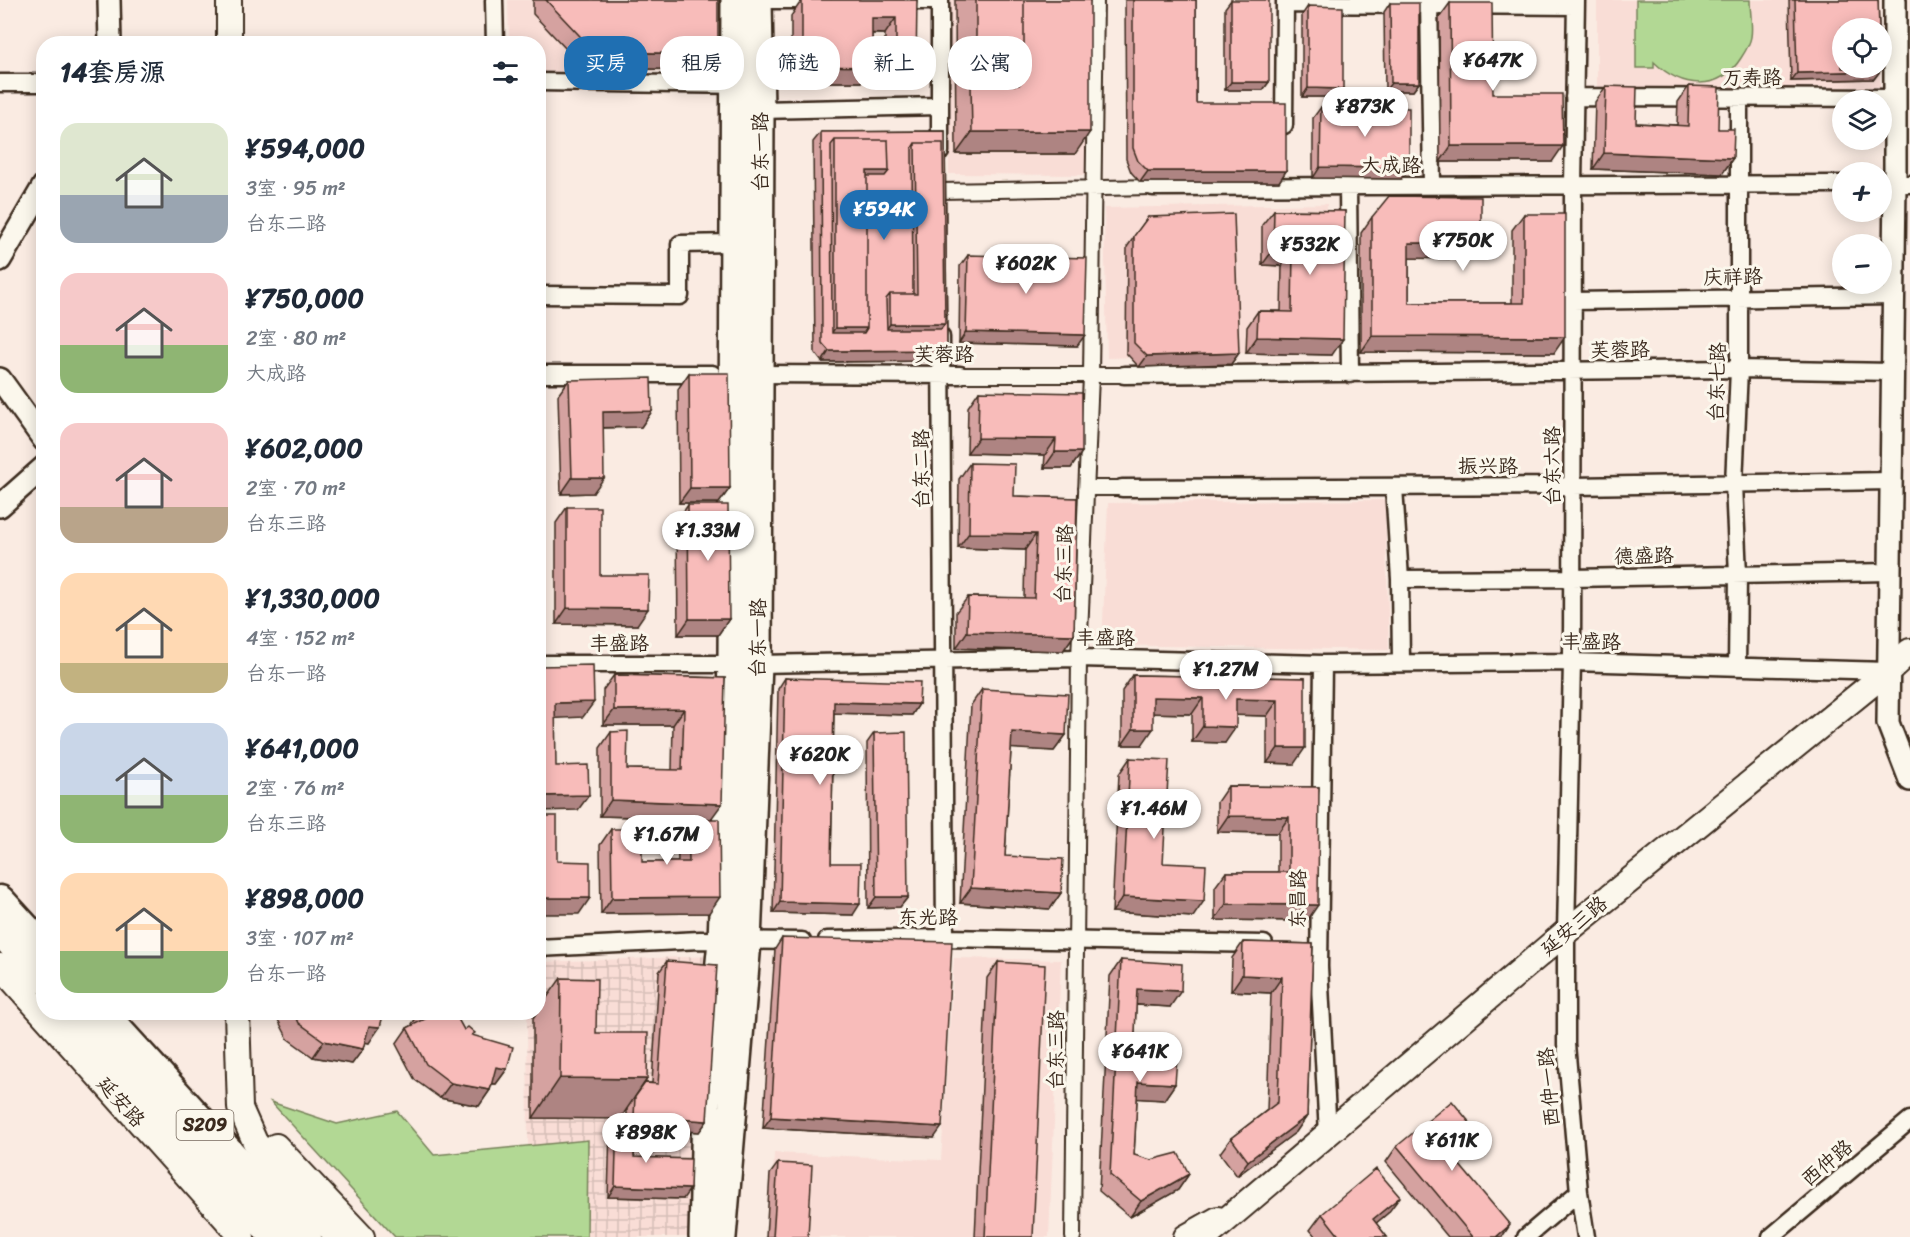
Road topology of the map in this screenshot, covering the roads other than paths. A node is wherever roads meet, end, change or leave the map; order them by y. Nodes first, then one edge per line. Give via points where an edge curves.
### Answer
1 (109, 0) edge
2 (228, 0) edge
3 (494, 0) edge
4 (735, 0) edge
5 (758, 0) edge
6 (834, 0) edge
7 (1096, 0) edge
8 (1895, 0) edge
9 (881, 1) edge
10 (940, 1) edge
11 (1285, 2) edge
12 (1429, 3) edge
13 (1576, 3) edge
14 (110, 36) edge
15 (230, 36) edge
16 (495, 36) edge
17 (36, 82) edge
18 (546, 82) edge
19 (0, 83) edge
20 (752, 93) junction
21 (1574, 97) junction
22 (1739, 98) junction
23 (1895, 98) junction
24 (940, 106) junction
25 (1284, 141) edge
26 (1738, 184) junction
27 (1832, 184) edge
28 (1895, 184) edge
29 (1432, 185) junction
30 (1573, 185) junction
31 (1348, 186) junction
32 (1153, 187) joint
33 (1093, 189) junction
34 (940, 197) joint
35 (36, 199) edge
36 (734, 243) junction
37 (0, 260) edge
38 (546, 295) edge
39 (1893, 296) junction
40 (1739, 298) junction
41 (1573, 301) junction
42 (941, 317) edge
43 (1739, 369) junction
44 (1573, 372) junction
45 (1892, 372) junction
46 (546, 374) edge
47 (747, 374) junction
48 (942, 374) junction
49 (1350, 374) junction
50 (960, 375) joint
51 (1124, 375) joint
52 (1091, 376) junction
53 (0, 379) edge
54 (36, 429) edge
55 (36, 474) edge
56 (1890, 481) junction
57 (1734, 484) junction
58 (1572, 486) junction
59 (1394, 487) junction
60 (1086, 488) junction
61 (1122, 488) joint
62 (0, 506) edge
63 (1889, 572) junction
64 (1738, 575) junction
65 (1400, 579) junction
66 (1572, 579) junction
67 (1910, 651) edge
68 (1079, 658) junction
69 (943, 661) junction
70 (1401, 662) junction
71 (1572, 662) junction
72 (546, 664) edge
73 (745, 664) junction
74 (1323, 664) junction
75 (1737, 667) junction
76 (1888, 671) junction
77 (1910, 780) edge
78 (0, 900) edge
79 (0, 931) edge
80 (1566, 932) junction
81 (945, 938) junction
82 (36, 939) edge
83 (1077, 940) junction
84 (735, 942) junction
85 (1284, 944) edge
86 (546, 948) edge
87 (0, 966) edge
88 (36, 970) edge
89 (36, 1006) edge
90 (48, 1020) edge
91 (80, 1020) edge
92 (109, 1020) edge
93 (237, 1020) edge
94 (240, 1108) junction
95 (1910, 1120) edge
96 (1328, 1134) junction
97 (729, 1155) junction
98 (1579, 1192) junction
99 (1241, 1206) junction
100 (242, 1237) edge
101 (275, 1237) edge
102 (307, 1237) edge
103 (338, 1237) edge
104 (362, 1237) edge
105 (703, 1237) edge
106 (722, 1237) edge
107 (740, 1237) edge
108 (1073, 1237) edge
109 (1186, 1237) edge
110 (1206, 1237) edge
111 (1215, 1237) edge
112 (1526, 1237) edge
113 (1586, 1237) edge
114 (1771, 1237) edge

1 - 14 street
2 - 15 main road
3 - 16 street
4 - 20 main road, 台东一路
5 - 6 street
5 - 20 main road, 台东一路
7 - 33 street, 台东三路
8 - 23 street
9 - 10 street
10 - 24 street
11 - 12 street
11 - 25 street
12 - 13 street
12 - 29 street
13 - 21 street, 台东六路
17 - 19 street
18 - 20 street
20 - 24 street
20 - 36 main road, 台东一路
20 - 47 main road, 台东一路
21 - 22 street, 万寿路
21 - 30 street, 台东六路
22 - 23 street, 万寿路
22 - 26 street, 台东七路
23 - 28 street
24 - 34 street
26 - 27 street, 大成路
26 - 30 street, 大成路
26 - 40 street, 台东七路
28 - 39 street
29 - 30 street, 大成路
29 - 31 street, 大成路
30 - 41 street, 台东六路
31 - 32 street, 大成路 via 1284,181
31 - 49 street
32 - 33 street, 大成路
33 - 34 street, 大成路
33 - 52 street, 台东三路
35 - 37 street
36 - 38 street via 680,244 680,296
36 - 47 main road, 台东一路
39 - 40 street, 庆祥路
39 - 45 street
40 - 41 street, 庆祥路
40 - 43 street, 台东七路
41 - 44 street, 台东六路
42 - 48 street, 台东二路
43 - 44 street, 芙蓉路
43 - 45 street, 芙蓉路
43 - 57 street, 台东七路
44 - 49 street, 芙蓉路
44 - 58 street, 台东六路
45 - 56 street
46 - 47 street, 芙蓉路
47 - 48 street, 芙蓉路
47 - 73 main road, 台东一路
48 - 50 street, 芙蓉路
48 - 69 street, 台东二路
49 - 51 street, 芙蓉路
50 - 52 street, 芙蓉路
51 - 52 street, 芙蓉路
52 - 60 street, 台东三路
53 - 54 street
55 - 62 street
56 - 57 street, 振兴路
56 - 63 street
57 - 58 street, 振兴路
57 - 64 street, 台东七路
58 - 59 street, 振兴路
58 - 66 street, 台东六路
59 - 61 street, 振兴路
59 - 65 street
60 - 61 street, 振兴路
60 - 68 street, 台东三路
63 - 64 street, 德盛路
63 - 76 street
64 - 66 street, 德盛路
64 - 75 street, 台东七路
65 - 66 street, 德盛路
65 - 70 street
66 - 71 street, 台东六路
67 - 76 main road, 延安三路
68 - 69 street, 丰盛路
68 - 74 street, 丰盛路
68 - 83 street, 台东三路
69 - 73 street, 丰盛路
69 - 81 street, 台东二路
70 - 71 street, 丰盛路
70 - 74 street, 丰盛路
71 - 75 street, 丰盛路
71 - 80 street, 台东六路
72 - 73 street, 丰盛路
73 - 84 main road, 台东一路
74 - 96 street, 东昌路 via 1313,945
75 - 76 street, 丰盛路
76 - 77 street via 1888,723
76 - 80 main road, 延安三路
78 - 82 highway
79 - 88 highway
80 - 96 main road, 延安三路
80 - 98 street, 西仲一路 via 1566,1044
81 - 83 street, 东光路
81 - 84 street, 东光路
83 - 85 street, 东光路
83 - 108 street, 台东三路
84 - 86 street, 东光路 via 700,940
84 - 97 main road, 台东一路
84 - 105 main road, 台东一路 via 706,1105
87 - 89 main road, 延安路
90 - 100 main road, 延安路
91 - 101 highway, S209
92 - 102 highway, S209
93 - 94 main road
94 - 103 main road via 255,1142 273,1166
94 - 104 main road
95 - 114 street, 西仲路
96 - 99 main road, 延安三路
97 - 106 main road
97 - 107 main road, 台东一路 via 740,1190
98 - 112 street
98 - 113 street, 西仲一路
99 - 109 main road, 延安三路
99 - 110 main road, 延安三路
99 - 111 main road, 延安三路

